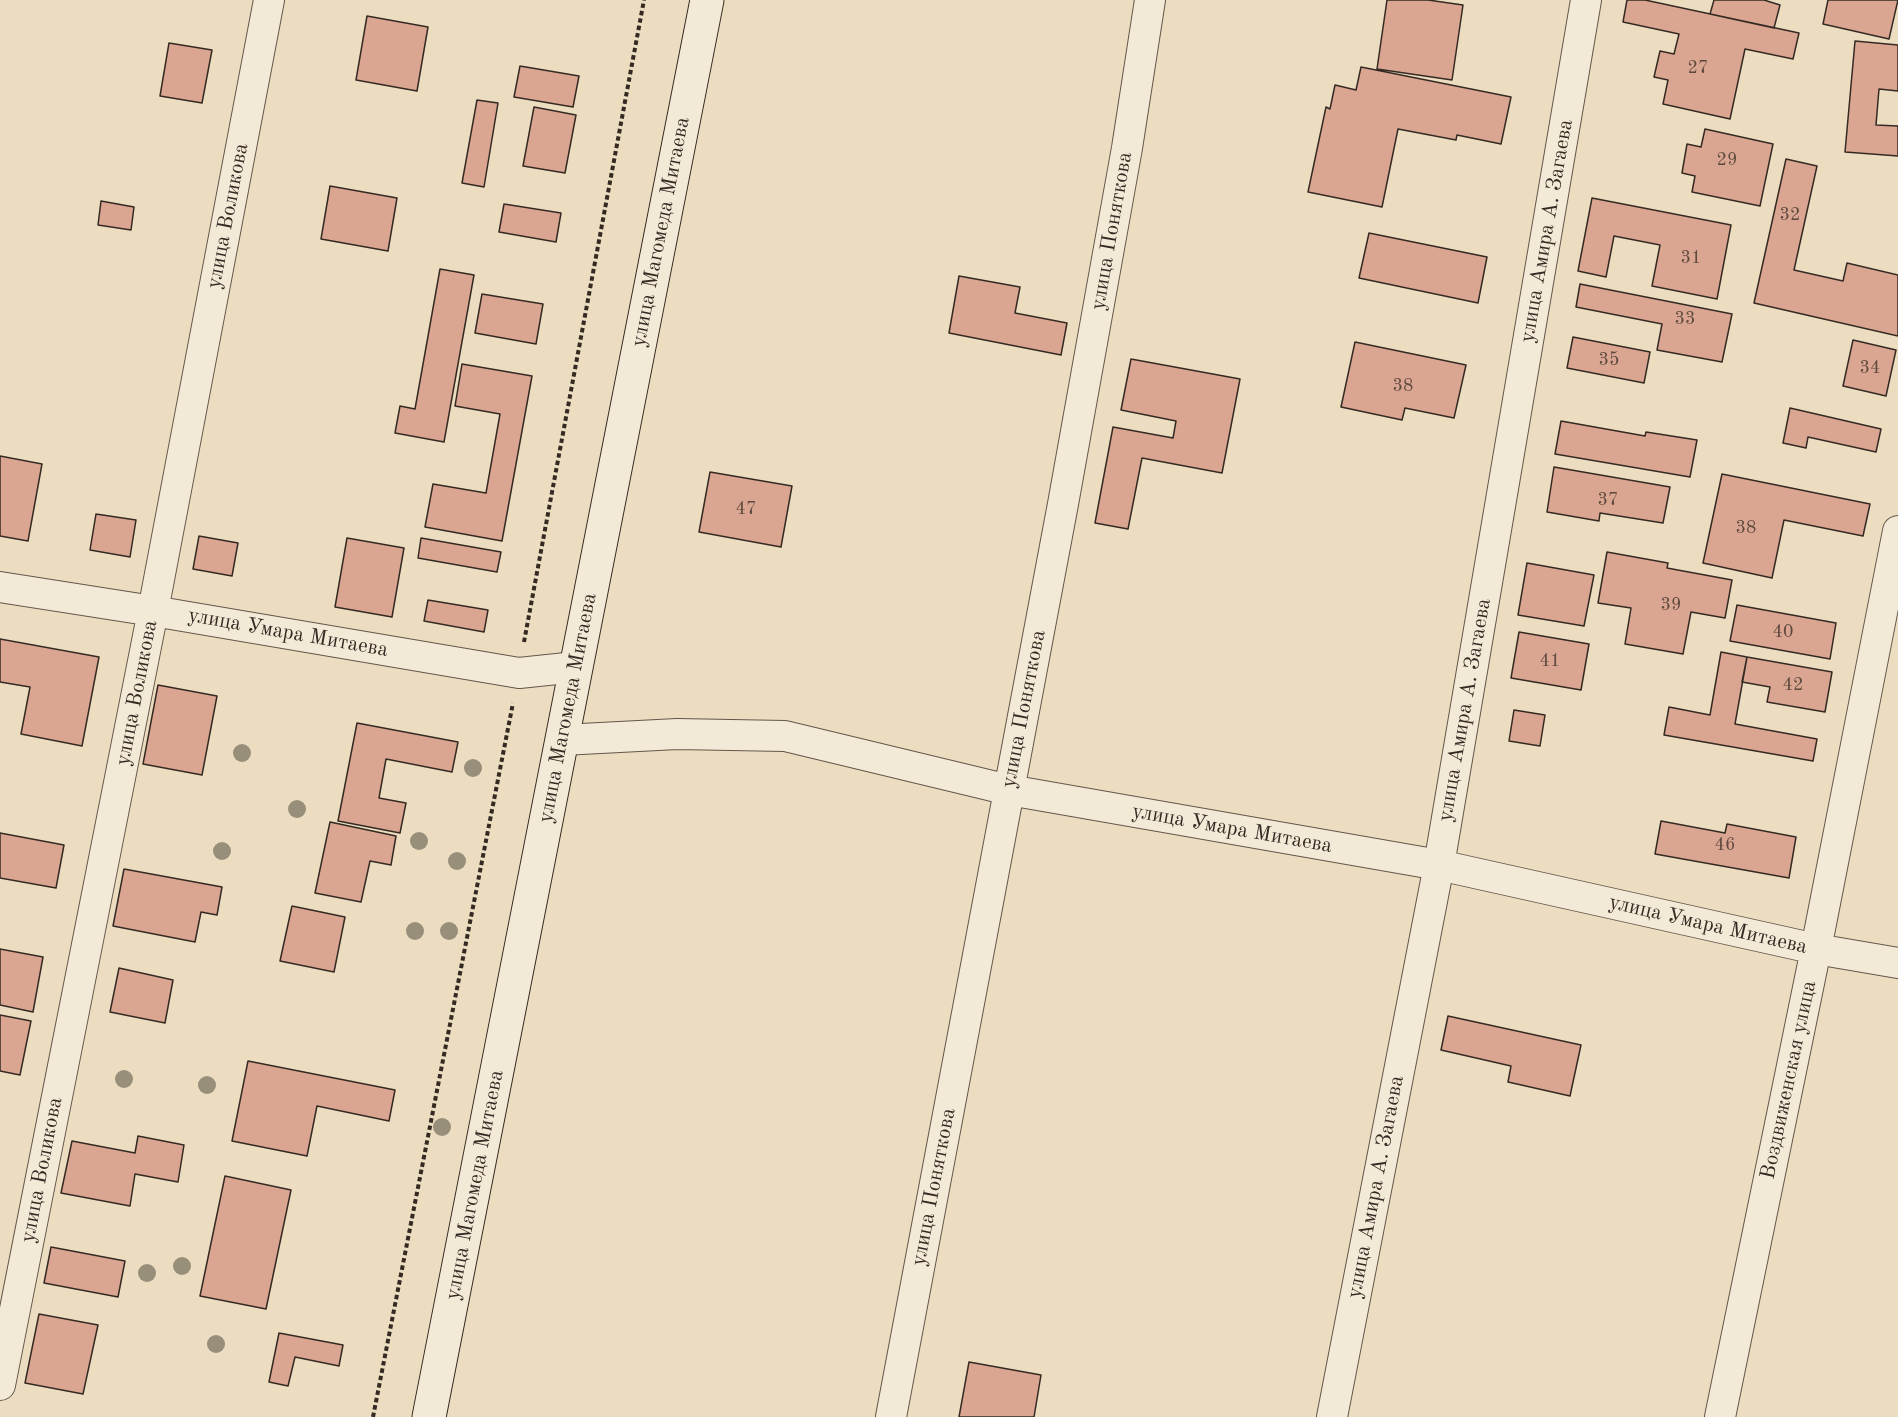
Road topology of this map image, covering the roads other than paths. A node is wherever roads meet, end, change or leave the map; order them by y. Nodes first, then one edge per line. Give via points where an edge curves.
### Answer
1 (269, 0) edge
2 (707, 0) edge
3 (1150, 0) edge
4 (1586, 0) edge
5 (1898, 531) edge
6 (0, 587) edge
7 (153, 610) junction
8 (576, 667) junction
9 (561, 740) junction
10 (1009, 790) junction
11 (1439, 865) junction
12 (1816, 949) junction
13 (1898, 963) edge
14 (0, 1385) edge
15 (429, 1417) edge
16 (891, 1417) edge
17 (1332, 1417) edge
18 (1720, 1417) edge

1 - 7 street, улица Воликова
2 - 8 street, улица Магомеда Митаева
3 - 10 street, улица Поняткова via 1125,160
4 - 11 street, улица Амира А. Загаева
5 - 12 street, Воздвиженская улица
6 - 7 street, улица Умара Митаева
7 - 8 street, улица Умара Митаева via 519,673
7 - 14 street, улица Воликова
8 - 9 street, улица Магомеда Митаева
9 - 10 street, улица Умара Митаева via 677,734 785,736
9 - 15 street, улица Магомеда Митаева
10 - 11 street, улица Умара Митаева
10 - 16 street, улица Поняткова
11 - 12 street, улица Умара Митаева
11 - 17 street, улица Амира А. Загаева
12 - 13 street, улица Умара Митаева
12 - 18 street, Воздвиженская улица

